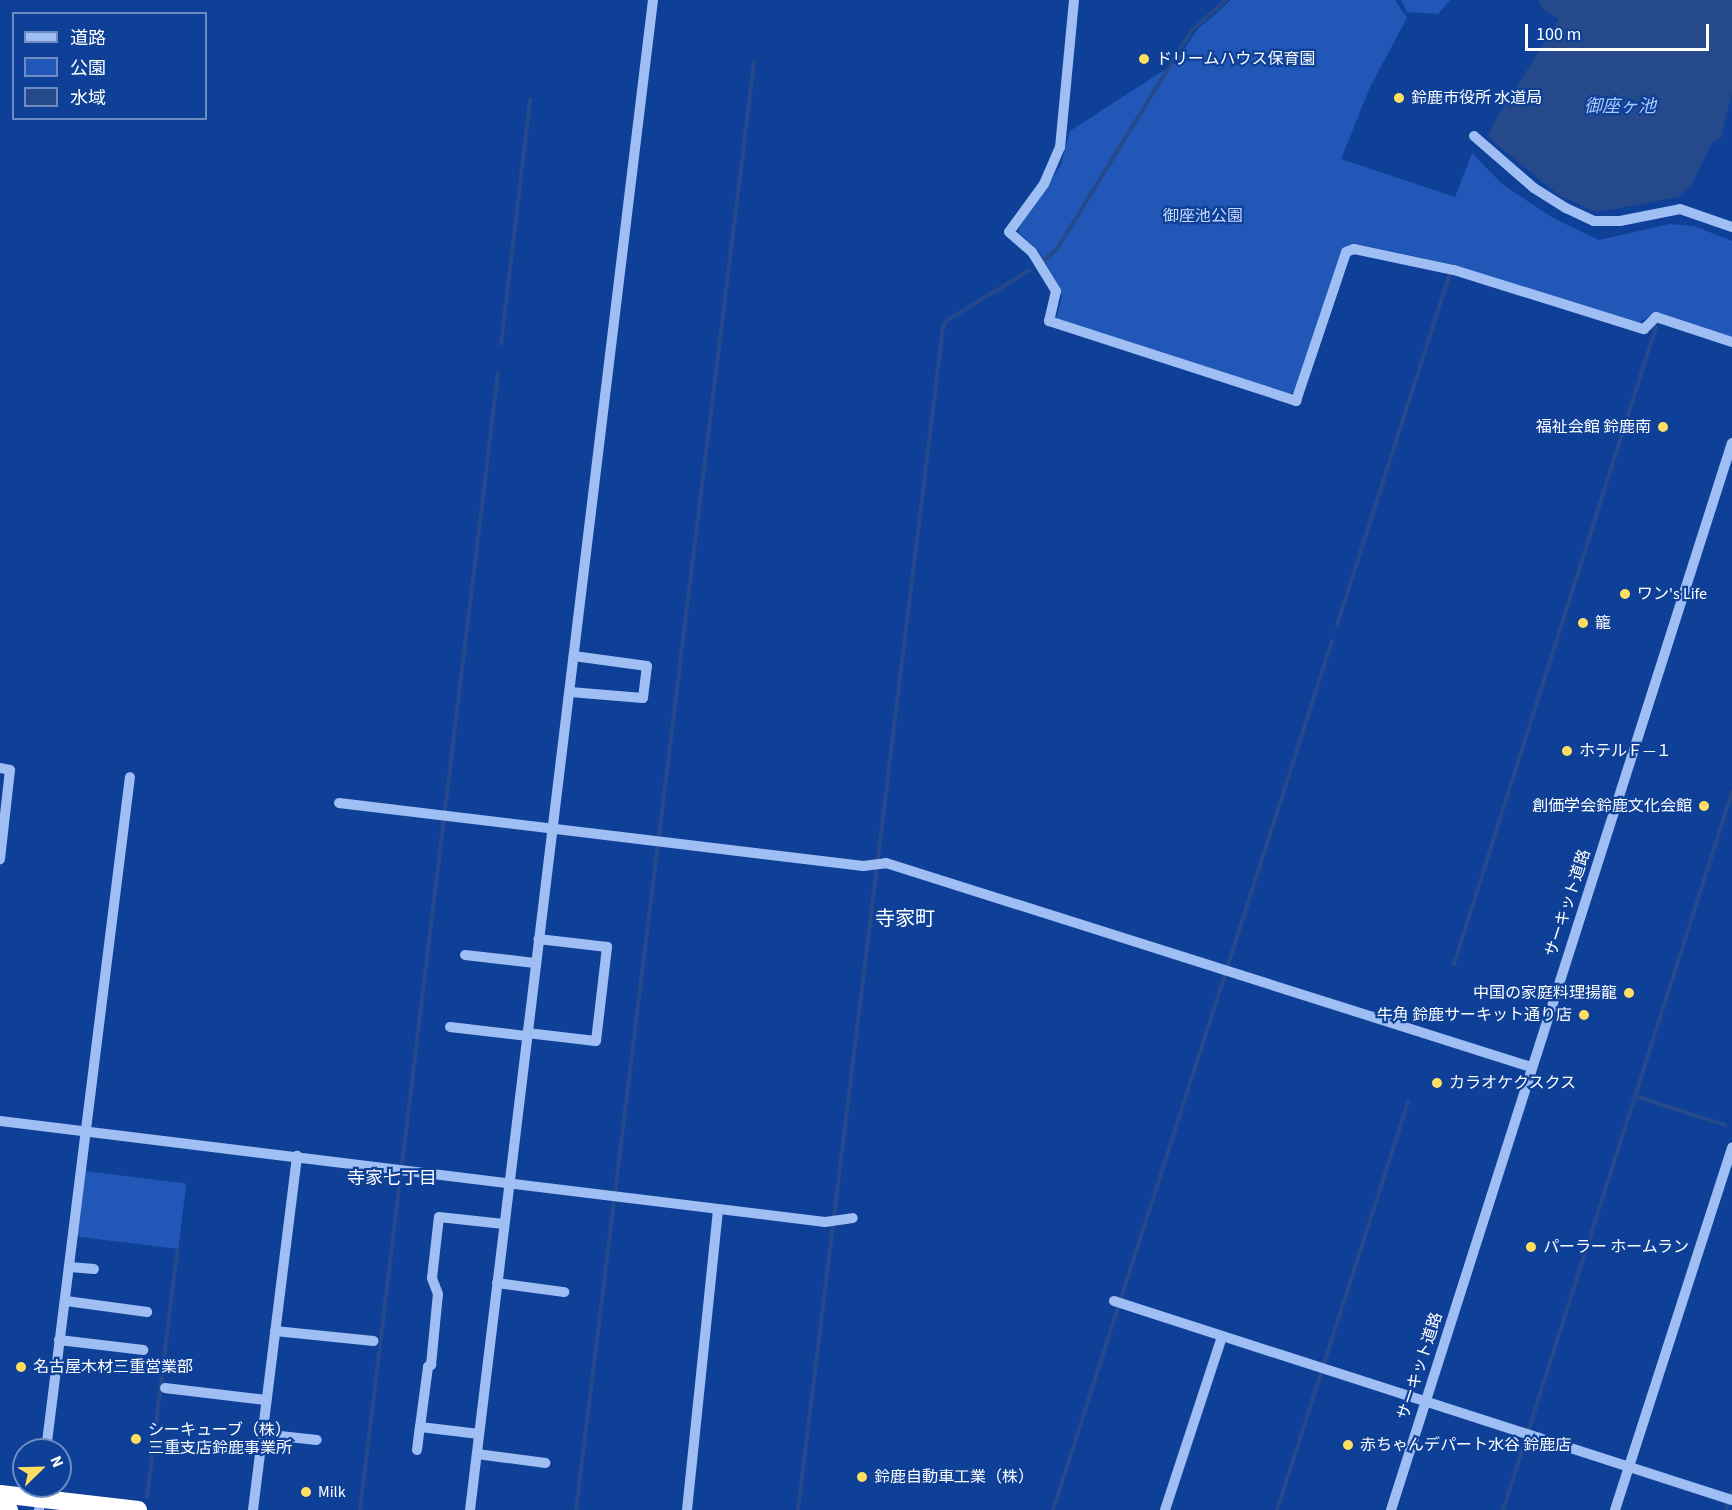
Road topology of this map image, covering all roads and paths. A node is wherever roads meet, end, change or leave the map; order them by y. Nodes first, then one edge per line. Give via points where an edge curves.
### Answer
1 (653, 0) edge
2 (1074, 0) edge
3 (1474, 136) dead end
4 (1732, 227) edge
5 (1732, 342) edge
6 (1732, 443) edge
7 (574, 656) junction
8 (570, 692) junction
9 (0, 768) edge
10 (130, 777) dead end
11 (339, 802) dead end
12 (552, 827) junction
13 (0, 859) edge
14 (538, 939) junction
15 (465, 955) dead end
16 (536, 963) junction
17 (450, 1027) dead end
18 (527, 1035) junction
19 (1531, 1067) junction
20 (0, 1121) edge
21 (85, 1132) junction
22 (1732, 1147) edge
23 (297, 1156) junction
24 (508, 1181) junction
25 (718, 1210) junction
26 (853, 1218) dead end
27 (504, 1224) junction
28 (70, 1267) junction
29 (94, 1269) dead end
30 (497, 1283) junction
31 (564, 1292) dead end
32 (66, 1301) junction
33 (1119, 1303) dead end
34 (147, 1312) dead end
35 (274, 1330) junction
36 (1222, 1337) junction
37 (59, 1340) junction
38 (373, 1341) dead end
39 (143, 1350) dead end
40 (165, 1388) dead end
41 (266, 1400) junction
42 (1424, 1402) junction
43 (420, 1427) junction
44 (262, 1434) junction
45 (479, 1434) junction
46 (47, 1438) edge
47 (317, 1440) dead end
48 (417, 1450) dead end
49 (477, 1454) junction
50 (545, 1463) dead end
51 (1628, 1467) junction
52 (40, 1498) edge
53 (1728, 1498) edge
54 (0, 1509) edge
55 (9, 1510) edge
56 (138, 1510) edge
57 (254, 1510) edge
58 (470, 1510) edge
59 (687, 1510) edge
60 (1165, 1510) edge
61 (1390, 1510) edge
62 (1615, 1510) edge

1 - 7 street
2 - 5 street via 1060,147 1044,184 1009,232 1032,252 1056,291 1049,321 1296,401 1346,252 1354,249 1454,270 1644,329 1656,317
3 - 4 street via 1534,188 1594,221 1620,221 1680,209
6 - 19 street, サーキット道路
7 - 8 street
7 - 8 street via 647,666 643,698
8 - 12 street
9 - 13 street via 10,770
10 - 21 street
11 - 12 street
12 - 14 street
12 - 19 street via 868,865 886,863
14 - 16 street
14 - 18 street via 607,947 598,1029 596,1041
15 - 16 street
16 - 18 street
17 - 18 street
18 - 24 street
19 - 42 street, サーキット道路
20 - 21 street
21 - 23 street
21 - 28 street
22 - 51 street
23 - 24 street
23 - 35 street
24 - 25 street
24 - 27 street
25 - 26 street via 825,1222
25 - 59 street
27 - 30 street
27 - 43 street via 439,1217 432,1278 438,1294
28 - 29 street
28 - 32 street
30 - 31 street
30 - 45 street
32 - 34 street
32 - 37 street
33 - 36 street
35 - 38 street
35 - 41 street
36 - 42 street
36 - 60 street
37 - 39 street
37 - 46 street
40 - 41 street
41 - 44 street
42 - 51 street
42 - 61 street, サーキット道路
43 - 45 street
43 - 48 street
44 - 47 street
44 - 57 street
45 - 49 street
49 - 50 street
49 - 58 street
51 - 53 street
51 - 62 street
52 - 56 highway
54 - 55 highway

